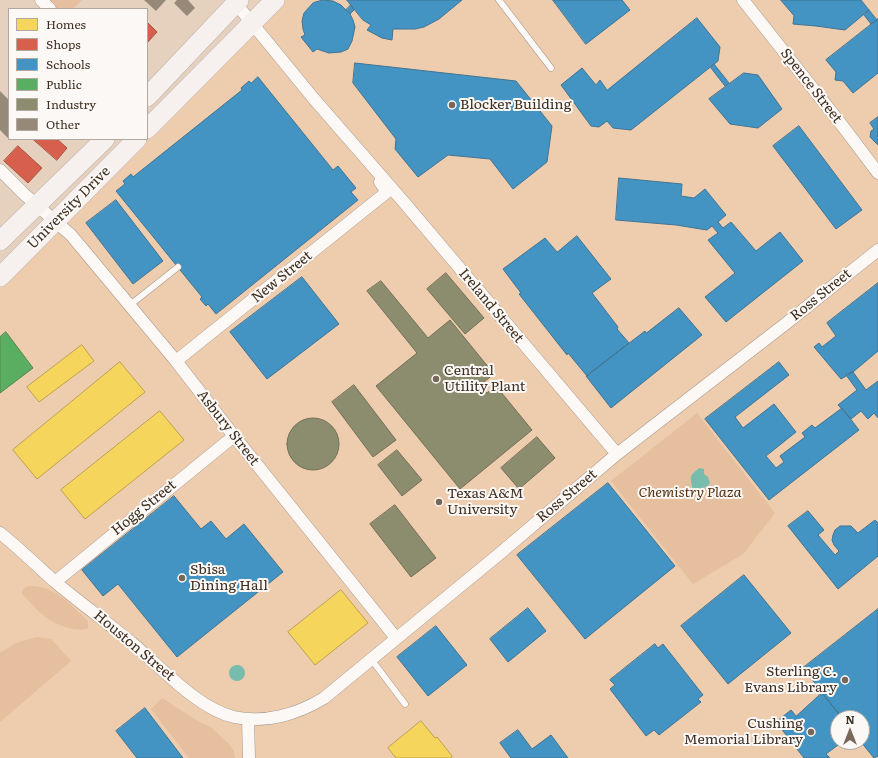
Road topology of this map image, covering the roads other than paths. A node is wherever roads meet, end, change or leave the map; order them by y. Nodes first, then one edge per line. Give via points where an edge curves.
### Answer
1 (41, 0) edge
2 (275, 0) edge
3 (499, 0) edge
4 (743, 0) edge
5 (236, 1) edge
6 (49, 8) edge
7 (252, 23) junction
8 (551, 68) dead end
9 (148, 96) edge
10 (148, 128) edge
11 (104, 140) edge
12 (136, 140) edge
13 (365, 158) junction
14 (0, 170) edge
15 (878, 172) edge
16 (387, 192) joint
17 (38, 205) junction
18 (56, 221) junction
19 (0, 241) edge
20 (878, 250) edge
21 (178, 267) dead end
22 (0, 277) edge
23 (130, 305) junction
24 (176, 361) junction
25 (234, 436) junction
26 (617, 454) junction
27 (0, 533) edge
28 (55, 582) junction
29 (396, 638) junction
30 (371, 659) junction
31 (405, 704) dead end
32 (248, 719) junction
33 (249, 758) edge

1 - 6 street
2 - 7 main road
3 - 8 lane
4 - 15 street, Spence Street
5 - 7 street, Ireland Street
5 - 9 main road
7 - 10 main road
7 - 13 street, Ireland Street
11 - 17 main road, University Drive
12 - 18 main road, University Drive
13 - 16 street, Ireland Street
13 - 26 street, Ireland Street
14 - 17 street, Asbury Street
16 - 24 street, New Street
17 - 18 street, Asbury Street
17 - 19 main road, University Drive
18 - 22 main road, University Drive
18 - 23 street, Asbury Street via 71,235
20 - 26 street, Ross Street
21 - 23 lane
23 - 24 street, Asbury Street
24 - 25 street, Asbury Street
25 - 28 street, Hogg Street
25 - 29 street, Asbury Street
26 - 29 street, Ross Street
27 - 28 street, Houston Street
28 - 32 street, Houston Street via 107,622 187,691 222,713
29 - 30 street, Ross Street
30 - 31 lane
30 - 32 street, Ross Street via 324,698 310,706 272,718
32 - 33 street

